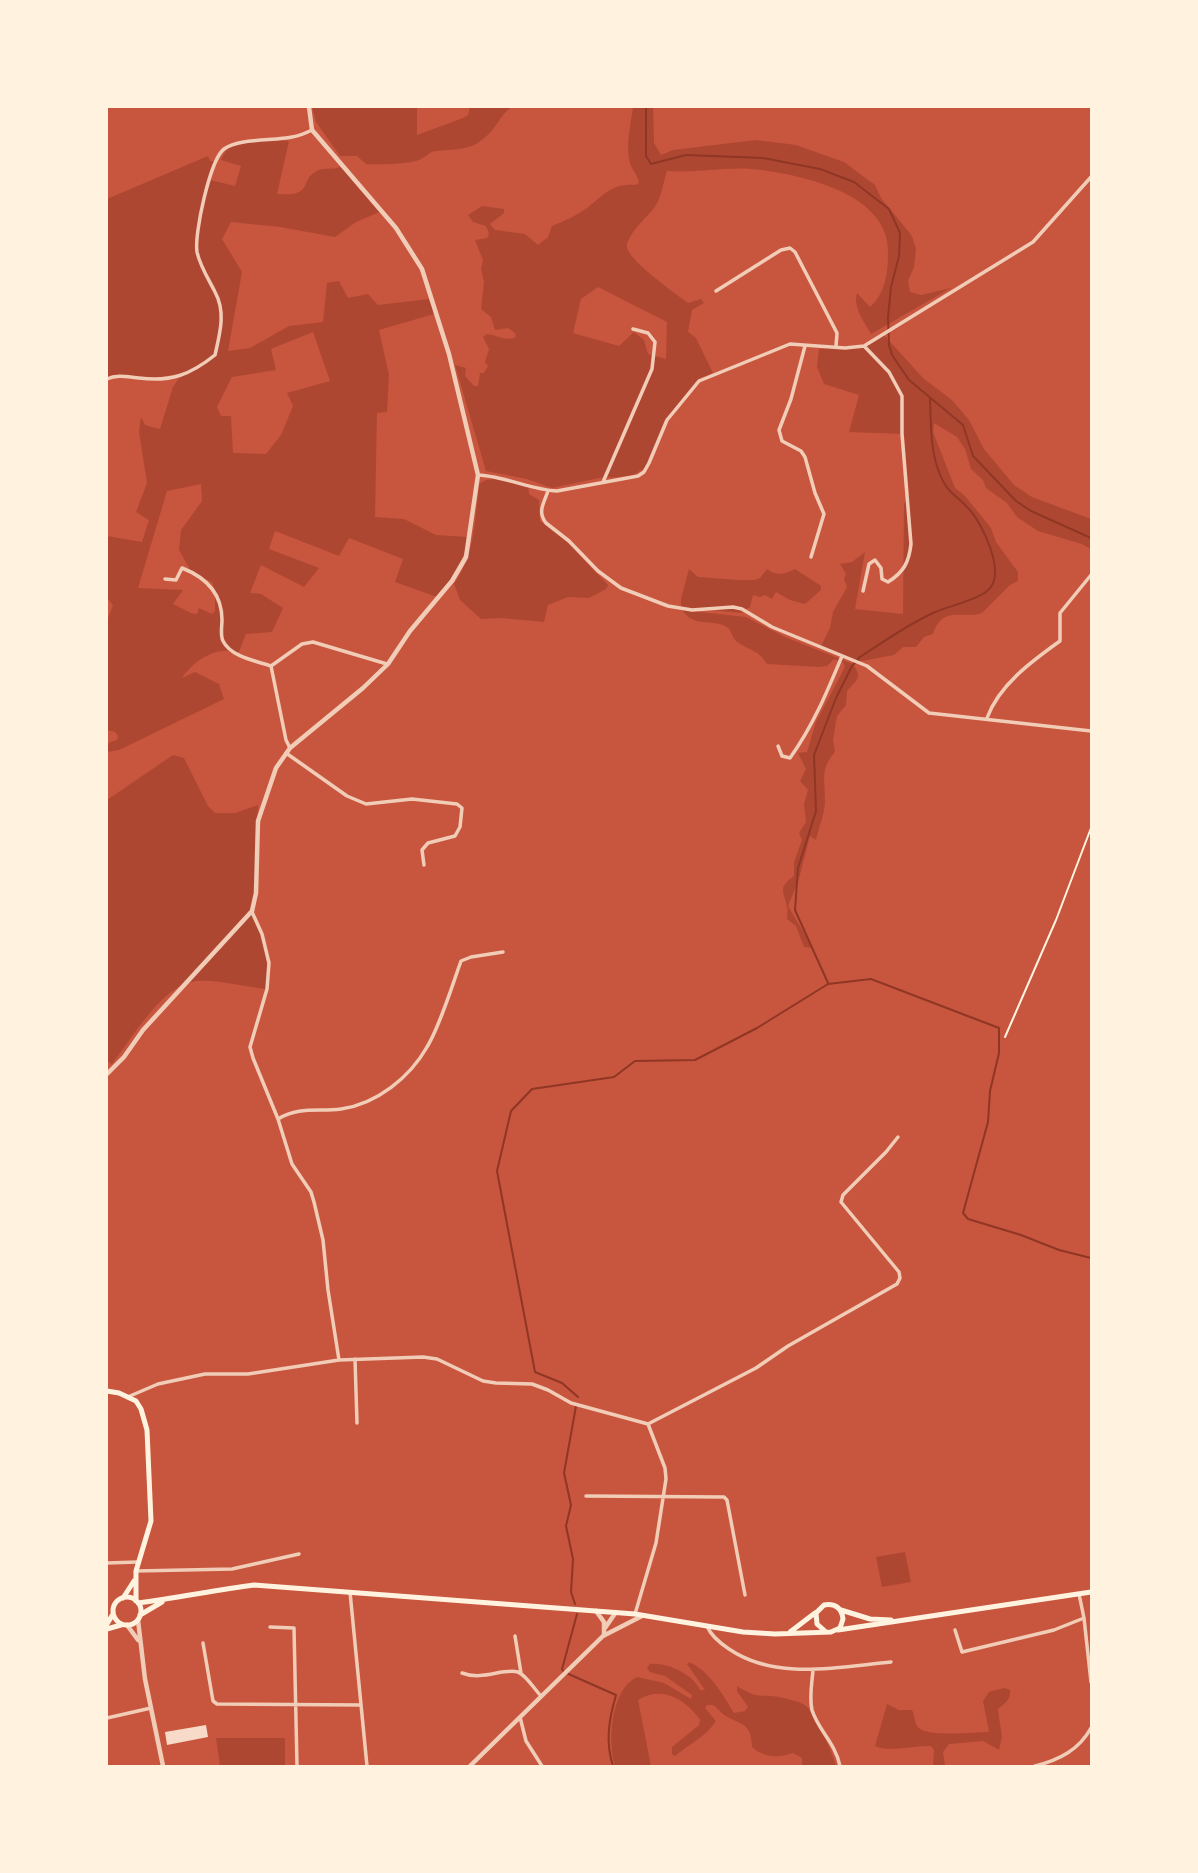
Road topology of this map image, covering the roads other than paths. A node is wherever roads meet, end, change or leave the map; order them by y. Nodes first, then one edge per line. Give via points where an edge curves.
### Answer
1 (309, 107) edge
2 (312, 130) junction
3 (1091, 177) edge
4 (716, 291) dead end
5 (633, 329) dead end
6 (805, 346) junction
7 (836, 346) junction
8 (864, 346) junction
9 (107, 379) edge
10 (478, 475) junction
11 (603, 482) junction
12 (548, 491) junction
13 (811, 557) dead end
14 (1091, 575) edge
15 (165, 579) dead end
16 (863, 591) dead end
17 (842, 656) junction
18 (388, 664) junction
19 (271, 666) junction
20 (987, 718) junction
21 (1091, 731) edge
22 (778, 746) dead end
23 (288, 751) junction
24 (424, 865) dead end
25 (252, 911) junction
26 (503, 952) dead end
27 (107, 1074) edge
28 (278, 1119) junction
29 (898, 1138) dead end
30 (355, 1359) junction
31 (339, 1360) junction
32 (107, 1391) edge
33 (130, 1396) junction
34 (357, 1423) dead end
35 (648, 1424) junction
36 (586, 1496) dead end
37 (664, 1497) junction
38 (299, 1554) dead end
39 (138, 1562) junction
40 (107, 1563) edge
41 (136, 1571) junction
42 (135, 1578) junction
43 (350, 1592) junction
44 (1091, 1592) edge
45 (1079, 1594) junction
46 (745, 1595) dead end
47 (123, 1598) junction
48 (167, 1600) junction
49 (137, 1602) junction
50 (841, 1610) junction
51 (595, 1611) junction
52 (616, 1612) junction
53 (816, 1613) junction
54 (113, 1614) junction
55 (635, 1614) junction
56 (645, 1615) junction
57 (139, 1618) junction
58 (1084, 1618) junction
59 (901, 1620) junction
60 (125, 1625) junction
61 (107, 1626) edge
62 (618, 1626) junction
63 (707, 1626) junction
64 (270, 1627) dead end
65 (605, 1628) junction
66 (836, 1630) junction
67 (955, 1630) dead end
68 (790, 1632) junction
69 (826, 1632) junction
70 (515, 1636) dead end
71 (603, 1636) junction
72 (139, 1640) junction
73 (203, 1643) dead end
74 (891, 1662) dead end
75 (813, 1670) junction
76 (461, 1673) dead end
77 (521, 1673) junction
78 (1091, 1682) edge
79 (541, 1696) junction
80 (295, 1703) junction
81 (361, 1705) junction
82 (151, 1708) junction
83 (520, 1717) junction
84 (107, 1718) edge
85 (1091, 1728) edge
86 (163, 1766) edge
87 (297, 1766) edge
88 (368, 1766) edge
89 (470, 1766) edge
90 (542, 1766) edge
91 (840, 1766) edge
92 (1035, 1766) edge

1 - 2 street
2 - 9 street via 295,137 236,144 218,155 202,205 197,253 222,310 215,355 177,378
2 - 10 street via 396,228 422,269 449,354
3 - 8 street via 1033,242
4 - 7 street via 790,248 837,333
5 - 11 street via 655,342 652,369
6 - 7 street
6 - 11 street via 780,347 699,381 667,420 644,472
6 - 13 street via 779,430 782,441 805,457 824,514
7 - 8 street
8 - 16 street via 890,372 902,396 911,544 909,560 888,582 882,579 875,560 869,564
10 - 12 street
10 - 18 street via 466,557
11 - 12 street
12 - 17 street via 541,517 621,588 668,606 742,609 772,627
14 - 20 street via 1060,613 1060,641 1030,662 994,700
15 - 19 street via 176,580 182,568 200,575 211,586 221,609 225,644 242,657
17 - 20 street via 867,666 929,713
17 - 22 street via 806,736 790,758 782,756
18 - 19 street via 313,642 302,644
18 - 23 street
19 - 23 street
20 - 21 street
23 - 24 street via 347,796 366,804 412,799 462,808 455,836 428,842 422,850
23 - 25 street via 258,821
25 - 27 street
25 - 28 street via 269,963 267,989 250,1047
26 - 28 street via 461,961 428,1047 402,1079 365,1102 341,1109 291,1111
28 - 31 street via 292,1164 311,1192 318,1215
29 - 35 street via 841,1202 899,1272 897,1284 756,1368
30 - 31 street
30 - 34 street
30 - 35 street via 437,1359 483,1381 532,1384 571,1403
31 - 33 street via 248,1374 205,1374 158,1384
32 - 33 main road
33 - 39 main road via 141,1409 147,1430 152,1506
35 - 37 street via 665,1468
36 - 37 street
37 - 46 street via 717,1496 727,1500
37 - 55 street
38 - 41 street via 232,1569
39 - 40 street
39 - 41 main road
41 - 42 main road
42 - 47 main road
42 - 49 main road
43 - 48 main road via 254,1585
43 - 51 main road
43 - 81 street
44 - 45 main road
45 - 58 street
45 - 59 main road
47 - 49 main road
47 - 54 main road via 116,1602
48 - 49 main road
48 - 57 main road
49 - 57 main road
50 - 53 main road via 829,1604
50 - 59 main road via 870,1619
50 - 66 main road via 842,1623
51 - 52 main road
51 - 65 street
52 - 55 main road
52 - 62 street
52 - 65 street
53 - 68 main road
53 - 69 main road via 817,1625
54 - 60 main road
54 - 61 main road
55 - 56 main road
56 - 62 street
56 - 63 main road
57 - 60 main road
57 - 72 street
58 - 67 street via 1054,1630 962,1652
58 - 78 street
59 - 66 main road
60 - 61 main road
60 - 72 street
62 - 71 street
63 - 68 main road
63 - 75 street via 738,1655 755,1662
64 - 80 street via 293,1628
65 - 71 street
66 - 69 main road
68 - 69 main road
70 - 77 street
71 - 79 street
72 - 82 street
73 - 80 street via 216,1704
74 - 75 street
75 - 91 street via 813,1713 831,1740
76 - 77 street via 484,1677
77 - 79 street
79 - 83 street
80 - 81 street
80 - 87 street
81 - 88 street
82 - 84 street
82 - 86 street
83 - 89 street
83 - 90 street via 526,1741
85 - 92 street via 1062,1758

